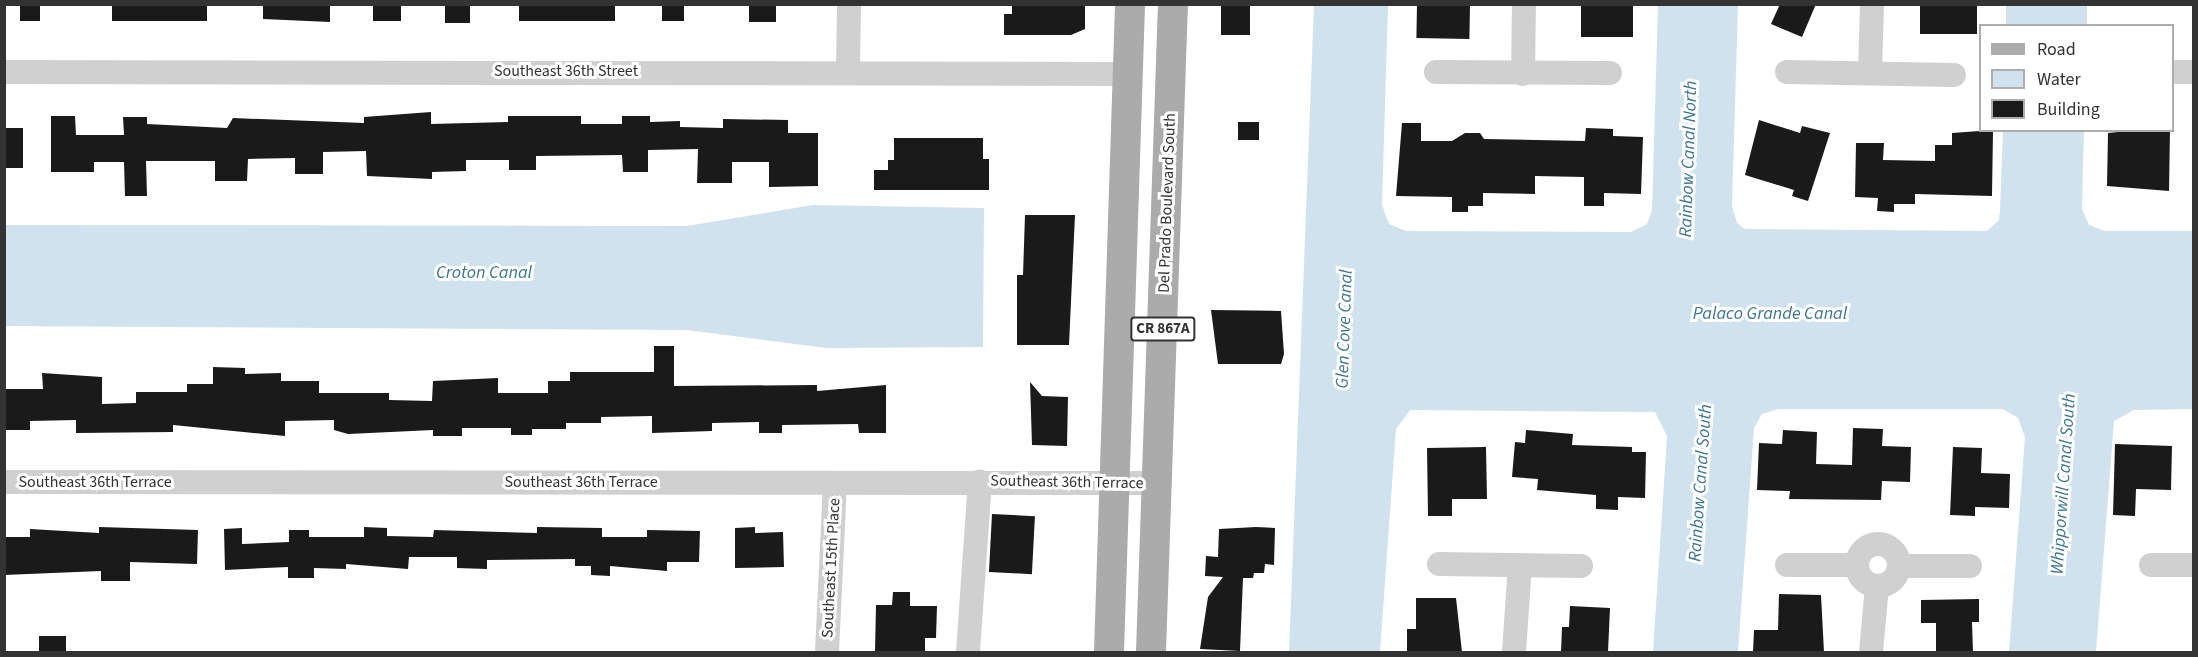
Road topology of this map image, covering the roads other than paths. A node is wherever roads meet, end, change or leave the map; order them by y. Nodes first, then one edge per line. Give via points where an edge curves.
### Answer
1 (849, 4) edge
2 (1130, 4) edge
3 (1173, 4) edge
4 (1524, 4) edge
5 (1872, 4) edge
6 (848, 71) junction
7 (4, 72) edge
8 (1436, 72) dead end
9 (1787, 72) dead end
10 (1870, 72) junction
11 (2174, 72) edge
12 (2193, 72) edge
13 (1610, 73) dead end
14 (1128, 74) junction
15 (1523, 74) junction
16 (1954, 75) dead end
17 (1168, 162) junction
18 (980, 481) junction
19 (1116, 481) junction
20 (4, 482) edge
21 (835, 483) junction
22 (1158, 483) junction
23 (1439, 564) dead end
24 (1520, 565) junction
25 (1787, 565) dead end
26 (1856, 565) junction
27 (2151, 565) dead end
28 (2193, 565) edge
29 (1581, 566) dead end
30 (1899, 566) junction
31 (1970, 566) dead end
32 (1877, 586) junction
33 (827, 652) edge
34 (968, 652) edge
35 (1109, 652) edge
36 (1151, 652) edge
37 (1514, 652) edge
38 (1871, 652) edge

1 - 6 street
2 - 14 main road, CR 867A
3 - 17 main road, Del Prado Boulevard South / CR 867A
4 - 15 street
5 - 10 street
6 - 7 street, Southeast 36th Street
6 - 14 street, Southeast 36th Street
8 - 15 street
9 - 10 street
10 - 16 street
11 - 12 street
13 - 15 street
14 - 17 main road
14 - 19 main road, CR 867A
17 - 22 main road, Del Prado Boulevard South / CR 867A
18 - 19 street, Southeast 36th Terrace
18 - 21 street, Southeast 36th Terrace
18 - 34 street
19 - 22 street, Southeast 36th Terrace
19 - 35 main road, CR 867A
20 - 21 street, Southeast 36th Terrace
21 - 33 street, Southeast 15th Place
22 - 36 main road, Del Prado Boulevard South / CR 867A
23 - 24 street
24 - 29 street
24 - 37 street
25 - 26 street
26 - 30 street via 1865,548 1878,544 1895,554
26 - 32 street via 1860,578
27 - 28 street
30 - 31 street
30 - 32 street via 1894,579
32 - 38 street

